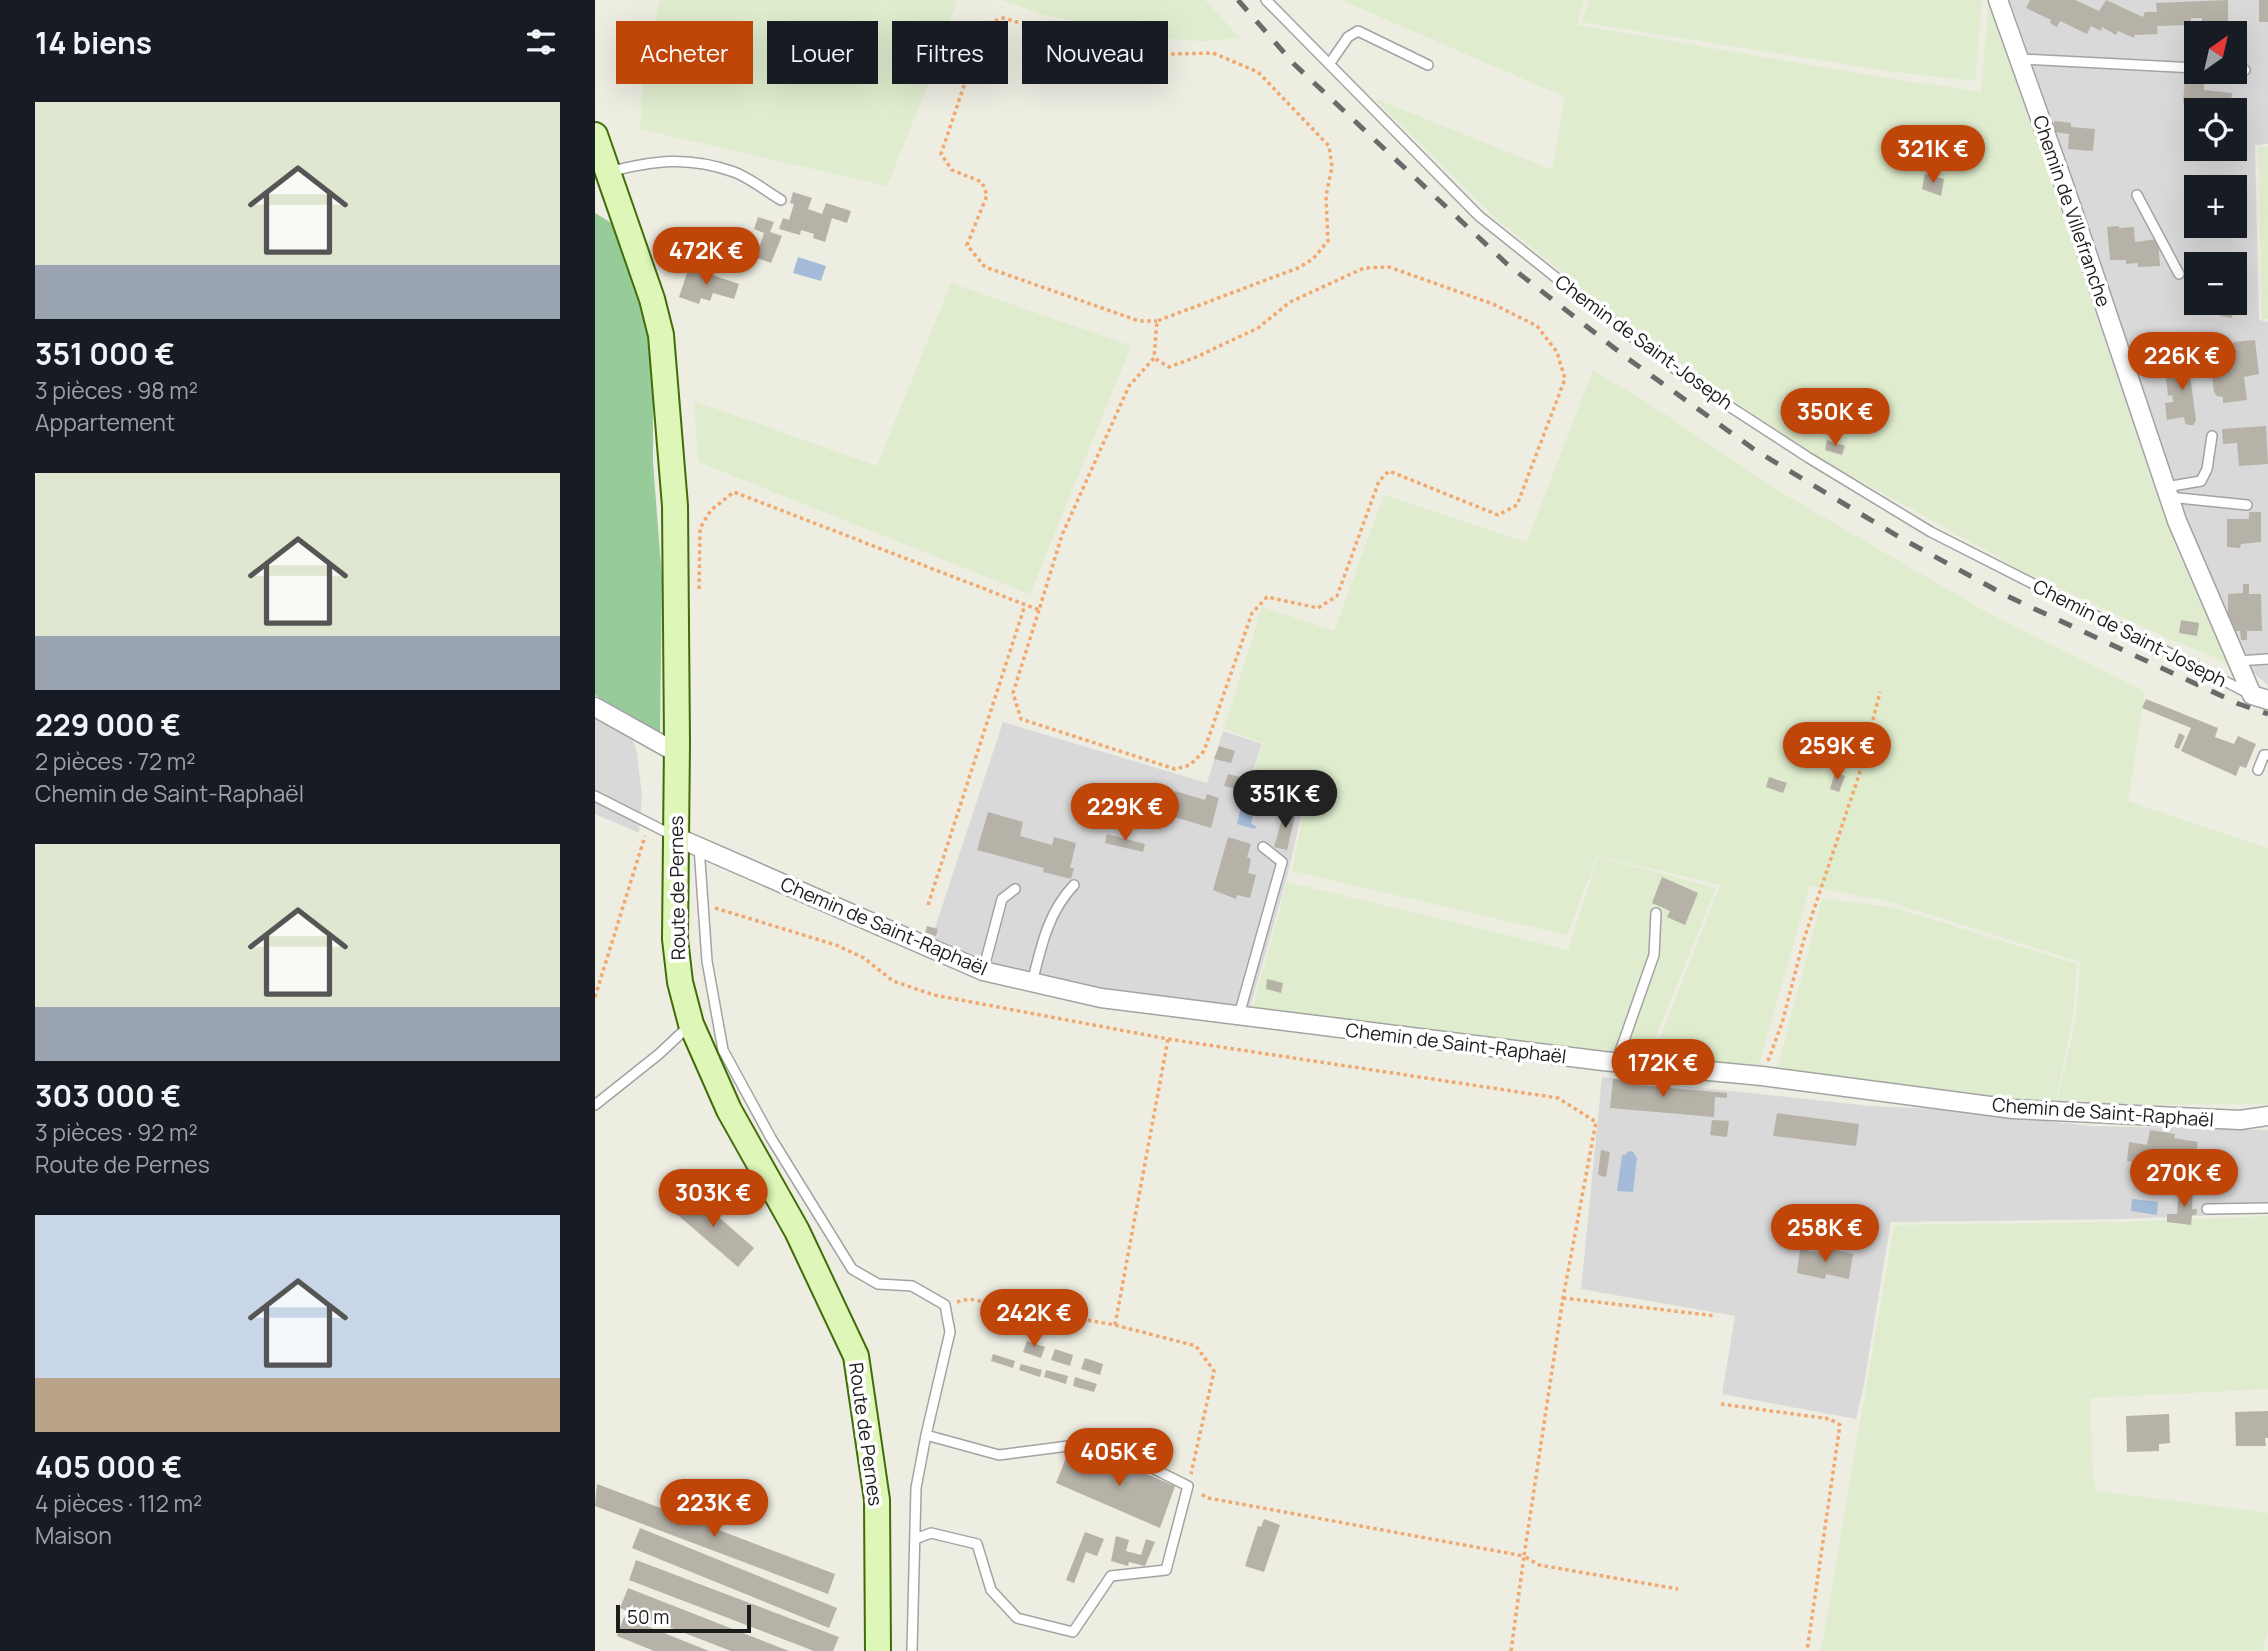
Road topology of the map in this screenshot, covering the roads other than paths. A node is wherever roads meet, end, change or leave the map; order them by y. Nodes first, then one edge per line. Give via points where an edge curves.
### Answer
1 (1266, 0) edge
2 (1998, 0) edge
3 (2020, 59) junction
4 (1330, 63) junction
5 (1427, 65) dead end
6 (2184, 67) edge
7 (595, 135) edge
8 (608, 173) junction
9 (2137, 195) dead end
10 (781, 200) dead end
11 (2179, 274) dead end
12 (2212, 436) dead end
13 (2167, 492) junction
14 (2246, 505) dead end
15 (2268, 659) edge
16 (2237, 660) junction
17 (2260, 697) edge
18 (595, 707) edge
19 (677, 754) junction
20 (2268, 755) edge
21 (2258, 770) dead end
22 (595, 796) edge
23 (674, 836) junction
24 (699, 847) junction
25 (1263, 847) dead end
26 (1074, 885) dead end
27 (1015, 889) dead end
28 (1656, 913) dead end
29 (982, 971) junction
30 (1033, 983) junction
31 (1239, 1016) junction
32 (691, 1024) junction
33 (1616, 1063) junction
34 (595, 1105) edge
35 (2268, 1116) edge
36 (2268, 1208) edge
37 (2207, 1209) dead end
38 (926, 1435) junction
39 (915, 1539) junction
40 (878, 1651) edge
41 (912, 1651) edge

1 - 4 lane, Chemin de Saint-Joseph
2 - 3 street, Chemin de Villefranche
3 - 6 lane
3 - 13 street, Chemin de Villefranche
4 - 5 lane via 1348,37 1358,31
4 - 17 lane, Chemin de Saint-Joseph via 1479,216 1698,386 1931,532
7 - 8 street, Route de Pernes
8 - 10 lane via 682,160 735,172
8 - 19 street, Route de Pernes via 661,335 675,506
9 - 11 lane
12 - 13 lane via 2201,481
13 - 14 lane
13 - 16 street, Chemin de Villefranche
15 - 16 lane
16 - 17 street, Chemin de Villefranche
18 - 19 street
19 - 23 street, Route de Pernes
20 - 21 lane
22 - 23 lane
23 - 24 street, Chemin de Saint-Raphaël
23 - 32 street, Route de Pernes via 675,939
24 - 29 street, Chemin de Saint-Raphaël
24 - 38 lane via 707,961 723,1050 771,1139 852,1269 878,1284 912,1286 944,1305 950,1332
25 - 31 lane via 1282,862
26 - 30 lane via 1059,900
27 - 29 lane via 1002,899
28 - 33 lane via 1654,956
29 - 30 street, Chemin de Saint-Raphaël
30 - 31 street, Chemin de Saint-Raphaël via 1101,998
31 - 33 street, Chemin de Saint-Raphaël
32 - 34 lane
32 - 40 street, Route de Pernes via 729,1110 797,1231 856,1356 877,1500
33 - 35 street, Chemin de Saint-Raphaël via 1762,1076 2013,1109 2240,1120
36 - 37 lane
38 - 39 lane via 916,1488
38 - 39 lane via 999,1455 1106,1445 1188,1486 1166,1570 1111,1576 1073,1632 1017,1618 991,1590 977,1544 931,1533
39 - 41 lane

